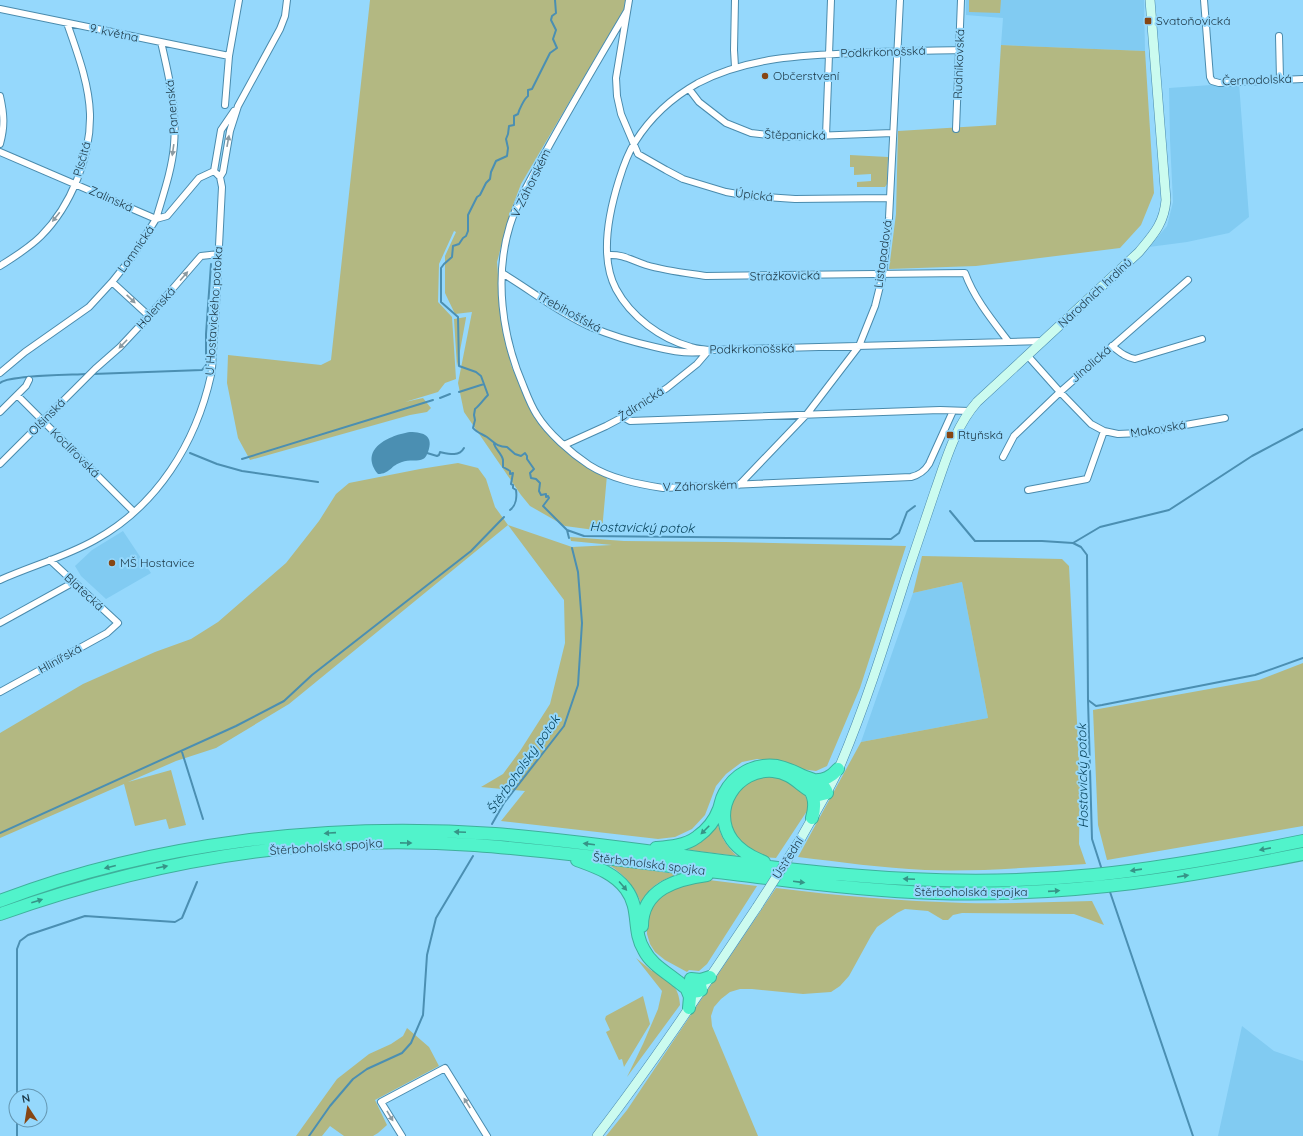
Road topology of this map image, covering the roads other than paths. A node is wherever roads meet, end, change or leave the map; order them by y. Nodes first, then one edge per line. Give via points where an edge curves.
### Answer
1 (239, 0) edge
2 (287, 0) edge
3 (629, 0) edge
4 (735, 0) edge
5 (831, 0) edge
6 (900, 0) edge
7 (961, 0) edge
8 (1150, 0) edge
9 (1204, 0) edge
10 (0, 9) edge
11 (627, 11) junction
12 (67, 23) junction
13 (1278, 36) dead end
14 (161, 42) junction
15 (959, 50) junction
16 (898, 52) junction
17 (829, 54) junction
18 (229, 56) junction
19 (735, 67) junction
20 (1303, 79) edge
21 (1280, 80) junction
22 (689, 89) junction
23 (0, 96) edge
24 (225, 105) dead end
25 (238, 106) junction
26 (956, 129) dead end
27 (892, 133) junction
28 (826, 136) junction
29 (634, 143) junction
30 (0, 144) edge
31 (0, 152) edge
32 (214, 171) junction
33 (220, 177) junction
34 (75, 184) junction
35 (889, 198) junction
36 (156, 219) junction
37 (218, 254) junction
38 (608, 254) junction
39 (0, 266) edge
40 (502, 273) junction
41 (883, 274) junction
42 (1188, 280) dead end
43 (112, 282) junction
44 (149, 316) junction
45 (1202, 339) dead end
46 (1008, 341) junction
47 (1043, 341) junction
48 (859, 346) junction
49 (1112, 346) junction
50 (709, 350) junction
51 (1027, 355) junction
52 (95, 369) joint
53 (0, 373) edge
54 (29, 380) dead end
55 (1060, 392) junction
56 (17, 395) junction
57 (953, 410) junction
58 (969, 411) junction
59 (0, 412) edge
60 (807, 414) junction
61 (623, 417) junction
62 (1225, 418) dead end
63 (43, 421) junction
64 (1104, 431) junction
65 (564, 445) junction
66 (1003, 457) dead end
67 (0, 464) edge
68 (739, 485) junction
69 (1028, 490) dead end
70 (134, 512) junction
71 (916, 548) joint
72 (50, 560) junction
73 (0, 580) edge
74 (74, 582) junction
75 (0, 623) edge
76 (118, 623) joint
77 (0, 692) edge
78 (838, 769) junction
79 (811, 784) junction
80 (827, 793) junction
81 (812, 818) junction
82 (1303, 841) edge
83 (628, 849) junction
84 (551, 852) junction
85 (1303, 854) edge
86 (794, 870) junction
87 (732, 874) junction
88 (1094, 881) junction
89 (0, 901) edge
90 (0, 914) edge
91 (710, 977) junction
92 (689, 984) junction
93 (701, 990) junction
94 (689, 1008) junction
95 (402, 1136) edge
96 (487, 1136) edge
97 (597, 1136) edge

1 - 18 street
2 - 25 street, U Hostavického potoka via 280,29
3 - 11 street, V Záhorském
4 - 19 street
5 - 17 street
6 - 16 street, Listopadová
7 - 15 street, Rudníkovská
8 - 47 street, Národních hrdinů via 1166,193 1163,218 1158,229 1139,252
9 - 21 street, Černodolská via 1212,81 1219,83
10 - 12 street, 9. května
11 - 29 street, V Záhorském via 616,78 621,114
11 - 40 street, V Záhorském via 524,192 510,225
12 - 14 street, 9. května
12 - 34 street, Písčitá via 82,68 90,114 89,137
13 - 21 street
14 - 18 street, 9. května
14 -> 36 street, Panenská via 172,90 175,117 174,146 169,174
15 - 16 street, Podkrkonošská
15 - 26 street, Rudníkovská
16 - 17 street, Podkrkonošská
16 - 27 street, Listopadová
17 - 19 street, Podkrkonošská via 771,60
17 - 28 street
18 - 24 street
19 - 22 street, Podkrkonošská
20 - 21 street, Černodolská
22 - 28 street, Štěpanická via 699,102 726,123 751,133 786,137
22 - 29 street, Podkrkonošská via 653,119
23 - 30 street via 4,131
25 - 32 street via 221,130
33 -> 25 street, U Hostavického potoka
27 - 28 street, Štěpanická
27 - 35 street, Listopadová
29 - 35 street, Úpická via 638,154 666,170 683,179 726,192 772,198
29 - 38 street, Podkrkonošská via 623,167 613,201 608,226
31 - 34 street, Zalinská
32 - 33 street
32 - 36 street, Lomnická via 199,178 167,216
33 - 37 street, U Hostavického potoka via 222,188
34 - 36 street, Zalinská
34 -> 39 street, Písčitá via 60,213 41,236
35 - 41 street, Listopadová
36 - 43 street, Lomnická via 132,257
44 -> 37 street, Holenská via 201,256
37 - 70 street, U Hostavického potoka via 211,373 203,407 172,470
38 - 41 street, Strážkovická via 618,254 673,271 706,276
38 - 50 street, Podkrkonošská via 616,290 638,317 669,339
40 - 50 street, Třebihošťská via 557,309 622,339 696,354
40 - 65 street, V Záhorském via 503,312 515,368 537,415
41 - 46 street, Strážkovická via 966,273 982,305
41 - 48 street, Listopadová via 875,306
42 - 49 street, Jinolická
43 -> 44 street, Lomnická
43 - 53 street, Lomnická via 89,307
44 -> 52 street, Holenská
45 - 49 street via 1135,359 1128,358
46 - 47 street, Podkrkonošská
46 - 48 street, Podkrkonošská
47 - 51 street, Národních hrdinů
48 - 50 street, Podkrkonošská
48 - 60 street, Listopadová
49 - 55 street, Jinolická
50 - 61 street, Ždírnická via 697,364 667,388
51 - 55 street, Makovská
51 - 58 street, Národních hrdinů
52 - 63 street, Olšinská
54 - 56 street
55 - 64 street, Makovská via 1091,424
55 - 66 street, Jinolická via 1014,436
56 - 59 street
56 - 63 street, Koclířovská
57 - 58 street
57 - 60 street
57 - 68 street, V Záhorském via 929,464 918,476
58 - 71 street, Národních hrdinů via 950,447
60 - 61 street via 630,421
60 - 68 street, Listopadová
61 - 65 street, Ždírnická
62 - 64 street, Makovská via 1140,433 1118,434
63 - 67 street, Olšinská
63 - 70 street, Koclířovská
64 - 69 street via 1087,479
65 - 68 street, V Záhorském via 591,466 628,481 663,488
70 - 72 street, U Hostavického potoka via 94,540
71 - 78 street, Ústřední via 873,678
72 - 73 street, U Hostavického potoka
72 - 74 street, Blatecká
74 - 75 street
74 - 76 street, Blatecká
76 - 77 street, Hlinířská via 107,633
78 - 79 highway via 830,776
78 - 80 street, Ústřední
79 - 80 highway via 818,795
79 - 81 highway via 814,801
79 -> 83 highway via 784,768 761,766 749,770 730,785 723,794 714,820 696,838 674,846
79 - 86 highway via 773,771 760,772 748,776 736,785 725,806 724,820 727,831 740,849 763,862
80 - 81 street, Ústřední
81 - 91 street, Ústřední, bridge
82 -> 88 highway, Štěrboholská spojka via 1206,860 1112,873
83 - 86 highway, Štěrboholská spojka
83 -> 89 highway, Štěrboholská spojka via 459,832 386,830 309,834 236,842 150,858 73,877
84 - 87 highway, Štěrboholská spojka
90 -> 84 highway, Štěrboholská spojka via 62,893 132,874 204,859 277,849 354,843 412,843 474,845
84 -> 92 highway via 594,866 620,882 634,904 638,935 644,950 655,964
88 -> 85 highway, Štěrboholská spojka via 1117,885
88 -> 86 highway, Štěrboholská spojka via 942,881
87 -> 88 highway, Štěrboholská spojka via 874,890 929,893 1013,893
87 - 92 highway via 700,876 668,885 652,898 644,912 643,935 650,952
91 - 92 highway
91 - 93 street, Ústřední
92 - 93 highway via 700,985
92 - 94 highway
93 - 94 street, Ústřední
94 - 97 street, Ústřední via 632,1091
96 -> 95 street via 445,1068 382,1102

